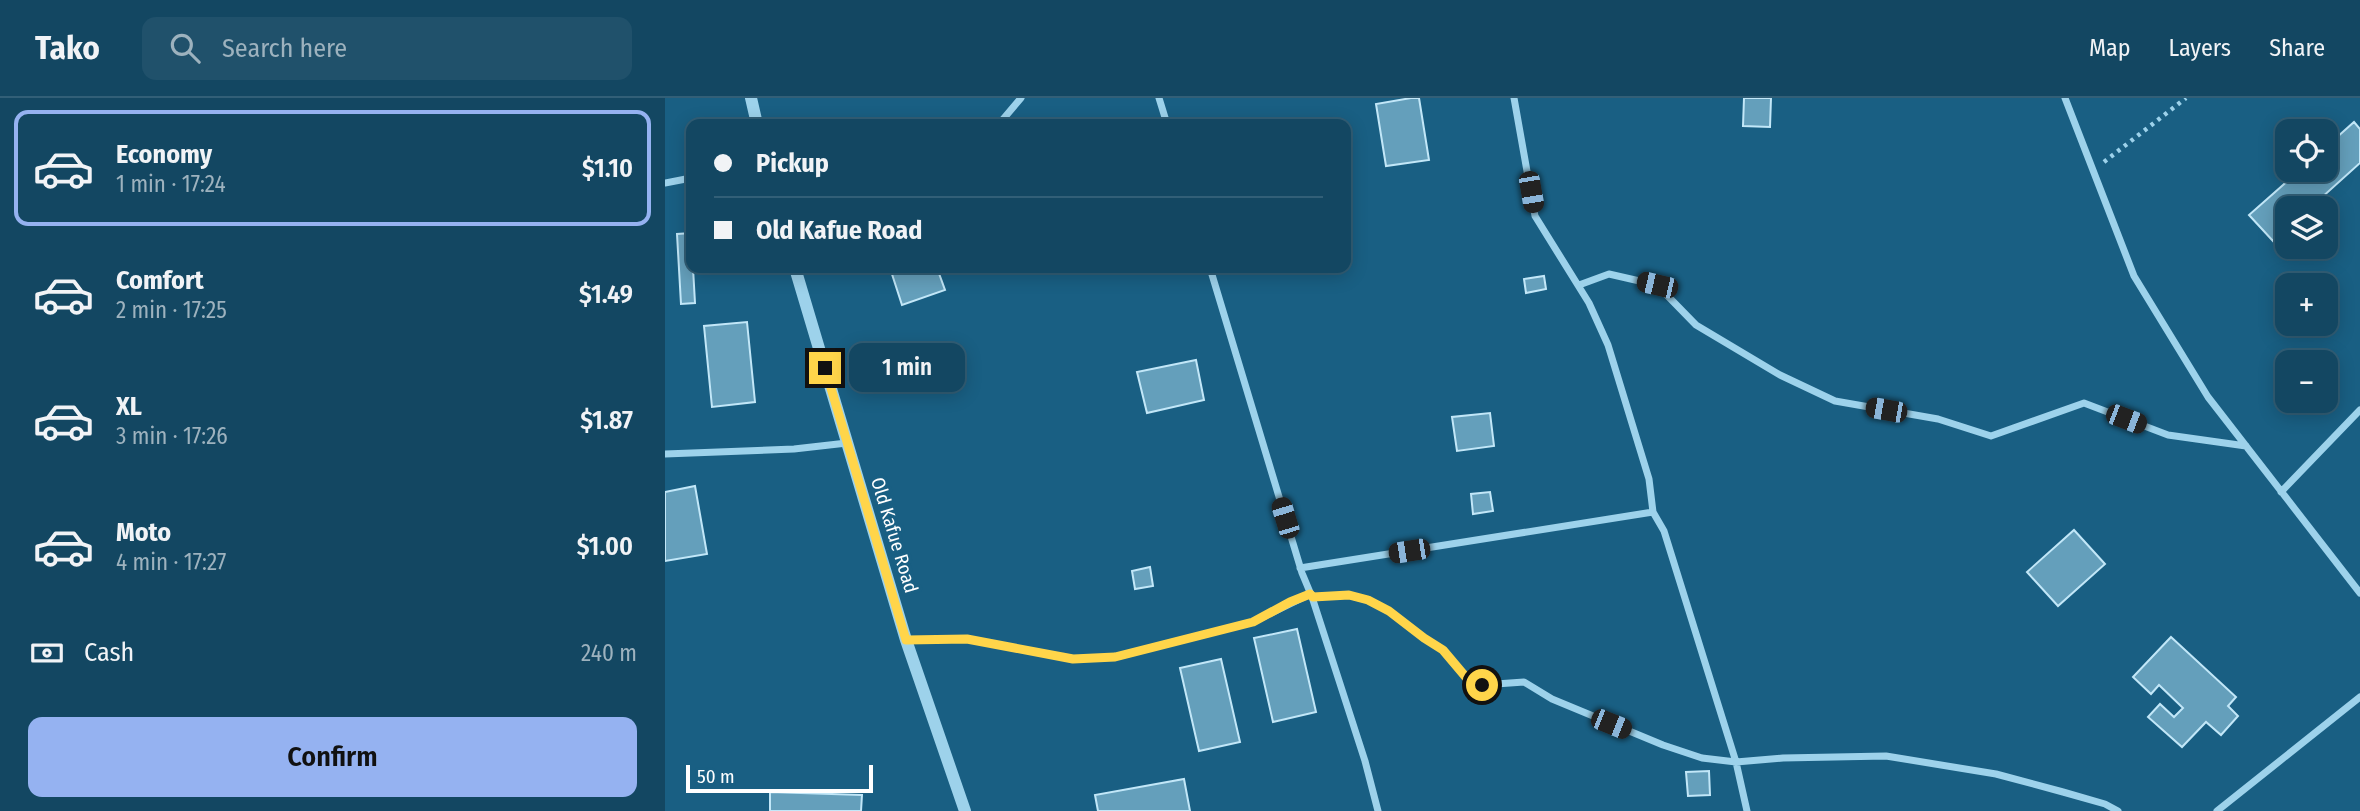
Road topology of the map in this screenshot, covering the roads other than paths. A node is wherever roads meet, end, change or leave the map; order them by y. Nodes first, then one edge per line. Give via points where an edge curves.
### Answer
1 (751, 98) edge
2 (1021, 98) edge
3 (1160, 98) edge
4 (1514, 98) edge
5 (2065, 98) edge
6 (756, 119) edge
7 (1003, 119) edge
8 (1166, 119) edge
9 (686, 179) edge
10 (665, 183) edge
11 (796, 273) edge
12 (1212, 273) edge
13 (1579, 285) junction
14 (2360, 410) edge
15 (847, 443) junction
16 (2246, 446) junction
17 (665, 454) edge
18 (2281, 492) junction
19 (1653, 512) junction
20 (1300, 568) junction
21 (2360, 593) edge
22 (1313, 597) junction
23 (906, 640) junction
24 (2360, 697) edge
25 (1736, 762) junction
26 (965, 811) edge
27 (1378, 811) edge
28 (1747, 811) edge
29 (2118, 811) edge
30 (2217, 811) edge

1 - 6 street
2 - 7 street
3 - 8 street
4 - 13 street via 1535,215
5 - 16 street via 2134,276 2208,397
9 - 10 street
11 - 15 street, Old Kafue Road
12 - 20 street
13 - 16 street via 1609,274 1657,285 1696,325 1780,375 1835,401 1938,418 1991,436 2084,403 2168,435
13 - 19 street via 1608,345 1649,479
14 - 18 street
15 - 17 street
15 - 23 street, Old Kafue Road
16 - 18 street
18 - 21 street
19 - 20 street
19 - 25 street via 1664,531
20 - 22 street
22 - 23 street via 1310,594 1290,602 1253,622 1115,657 1073,659 967,639
22 - 25 street via 1349,595 1389,611 1443,650 1470,682 1524,682 1552,699 1663,745 1702,758
22 - 27 street
23 - 26 street, Old Kafue Road
24 - 30 street
25 - 28 street
25 - 29 street via 1886,756 1996,774

